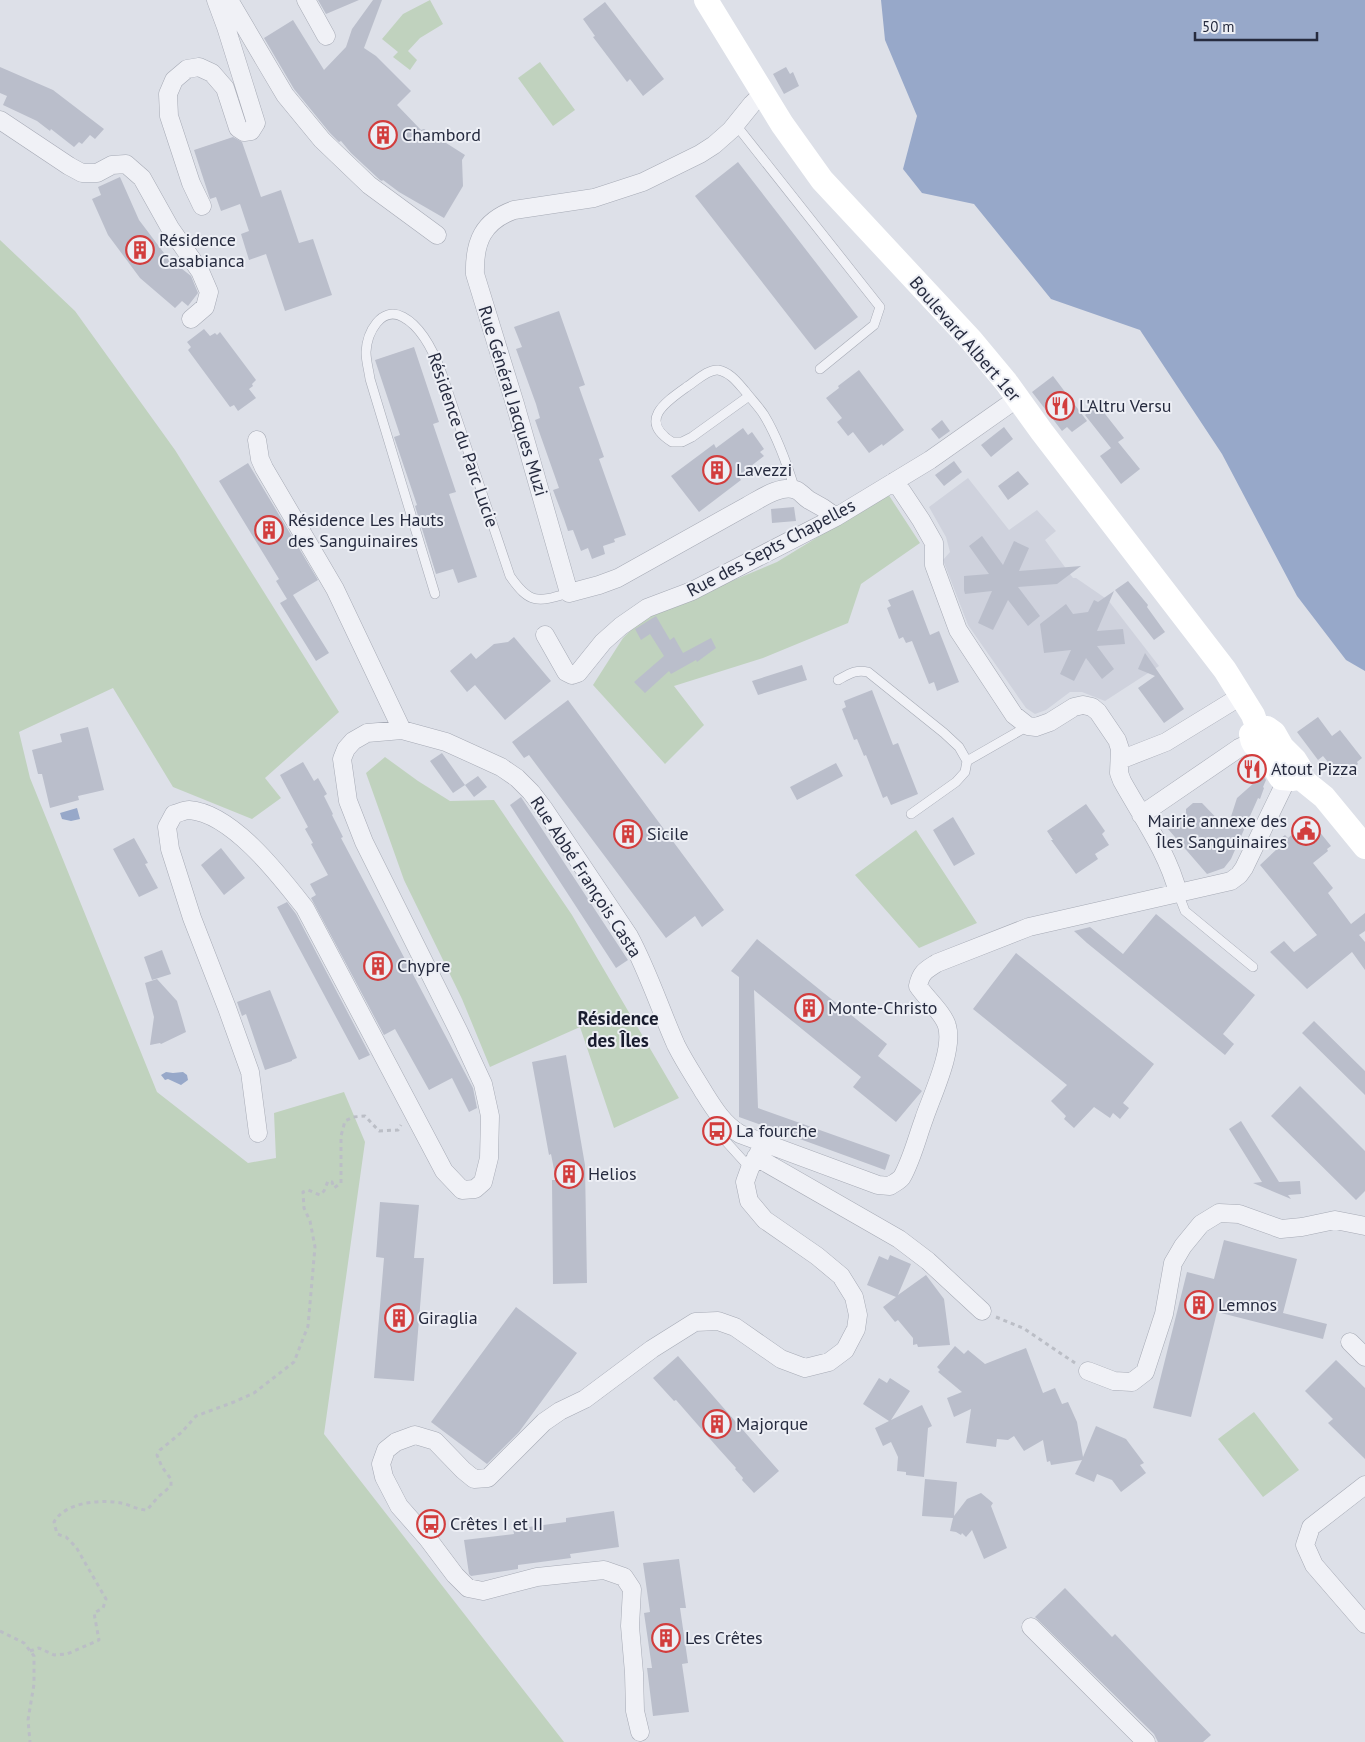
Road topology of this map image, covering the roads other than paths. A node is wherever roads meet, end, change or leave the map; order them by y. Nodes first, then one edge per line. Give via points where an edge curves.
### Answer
1 (216, 0) edge
2 (229, 0) edge
3 (306, 0) edge
4 (706, 0) edge
5 (326, 36) dead end
6 (764, 93) junction
7 (0, 120) edge
8 (736, 125) junction
9 (202, 206) dead end
10 (437, 235) dead end
11 (191, 319) dead end
12 (820, 369) dead end
13 (749, 396) junction
14 (1018, 398) junction
15 (257, 440) dead end
16 (895, 481) junction
17 (795, 490) junction
18 (836, 517) junction
19 (569, 593) junction
20 (435, 594) dead end
21 (545, 635) dead end
22 (838, 680) dead end
23 (1241, 696) junction
24 (1028, 726) junction
25 (402, 730) junction
26 (1255, 735) junction
27 (1120, 760) junction
28 (967, 761) junction
29 (1287, 785) junction
30 (911, 814) dead end
31 (1141, 815) junction
32 (1365, 847) edge
33 (1178, 894) junction
34 (1253, 967) dead end
35 (722, 1120) junction
36 (258, 1133) dead end
37 (756, 1156) junction
38 (1365, 1226) edge
39 (982, 1311) road end
40 (1350, 1342) dead end
41 (1365, 1356) edge
42 (1088, 1372) road end
43 (1365, 1485) edge
44 (1365, 1624) edge
45 (1031, 1627) dead end
46 (640, 1732) dead end
47 (1146, 1742) edge

1 - 9 street via 256,124 251,131 244,132 238,128 225,88 212,73 199,67 187,69 174,80 168,94 169,116
2 - 10 street via 285,95 322,140 369,185
3 - 5 street
4 - 6 main road, Boulevard Albert 1er
6 - 8 street, Rue Général Jacques Muzi
6 - 14 main road, Boulevard Albert 1er via 822,180 971,340
7 - 11 street via 82,173 97,173 112,165 126,164 142,178 170,228 200,271 209,292 205,307
8 - 12 lane via 880,307 874,325
8 - 19 street, Rue Général Jacques Muzi via 700,154 643,182 594,198 514,210 492,221 478,244 474,256 475,274
13 - 13 lane via 726,373 711,371 664,403 657,413 658,429 672,442 682,442
13 - 17 lane via 772,430
14 - 16 street, Rue des Septs Chapelles
14 - 23 main road, Boulevard Albert 1er via 1225,670
15 - 25 street via 264,468 335,589
16 - 18 street, Rue des Septs Chapelles
16 - 24 street via 934,543 934,565 958,630 1014,715
17 - 18 street
17 - 19 street via 768,495 618,578
18 - 21 street, Rue des Septs Chapelles via 692,591 647,608 603,642 578,673 566,672
19 - 20 lane, Résidence du Parc Lucie via 537,599 527,596 510,576 432,350 405,318 386,315 370,334 366,352 370,379
22 - 28 lane via 852,672 868,672 944,732 959,746
23 - 26 main road, Boulevard Albert 1er via 1254,715
23 - 27 street via 1166,742
24 - 27 street via 1042,726 1074,707 1092,707 1117,740
24 - 28 lane
25 - 35 street, Rue Abbé François Casta via 478,755 517,778 531,792 628,936 677,1046
25 - 36 street, Rue Abbé François Casta via 367,733 346,749 342,759 348,801 364,842 483,1084 490,1116 489,1158 483,1182 475,1189 462,1190 444,1171 305,908 286,883 237,831 209,814 188,810 174,814 167,827 170,849 192,918 250,1072
26 - 29 main road via 1267,728 1295,760 1300,768
26 - 31 street
27 - 31 street via 1122,781
28 - 30 lane via 965,772 956,782
29 - 32 main road via 1324,797
29 - 33 street via 1239,875 1231,881
31 - 33 street via 1166,858
33 - 34 lane via 1185,911
33 - 37 street, Rue Abbé François Casta via 1029,927 925,970 918,986 947,1024 949,1037 944,1063 911,1156 901,1179 890,1186
35 - 37 street, Rue Abbé François Casta via 740,1134
35 - 37 lane via 719,1125 721,1136
37 - 39 street via 899,1239
37 - 46 street via 746,1182 749,1201 765,1220 841,1276 854,1297 858,1314 856,1329 845,1350 829,1362 805,1368 781,1358 735,1327 718,1320 695,1322 652,1349 585,1399 544,1422 488,1478 474,1479 434,1442 414,1435 386,1450 381,1464 399,1506 468,1588 483,1591 537,1577 604,1570 624,1577 632,1590 630,1626 635,1711
38 - 42 street via 1335,1220 1281,1229 1239,1214 1219,1213 1200,1224 1173,1263 1164,1314 1145,1372 1132,1382 1114,1381
40 - 41 street
43 - 44 street via 1311,1527 1305,1545 1314,1565
45 - 47 street

